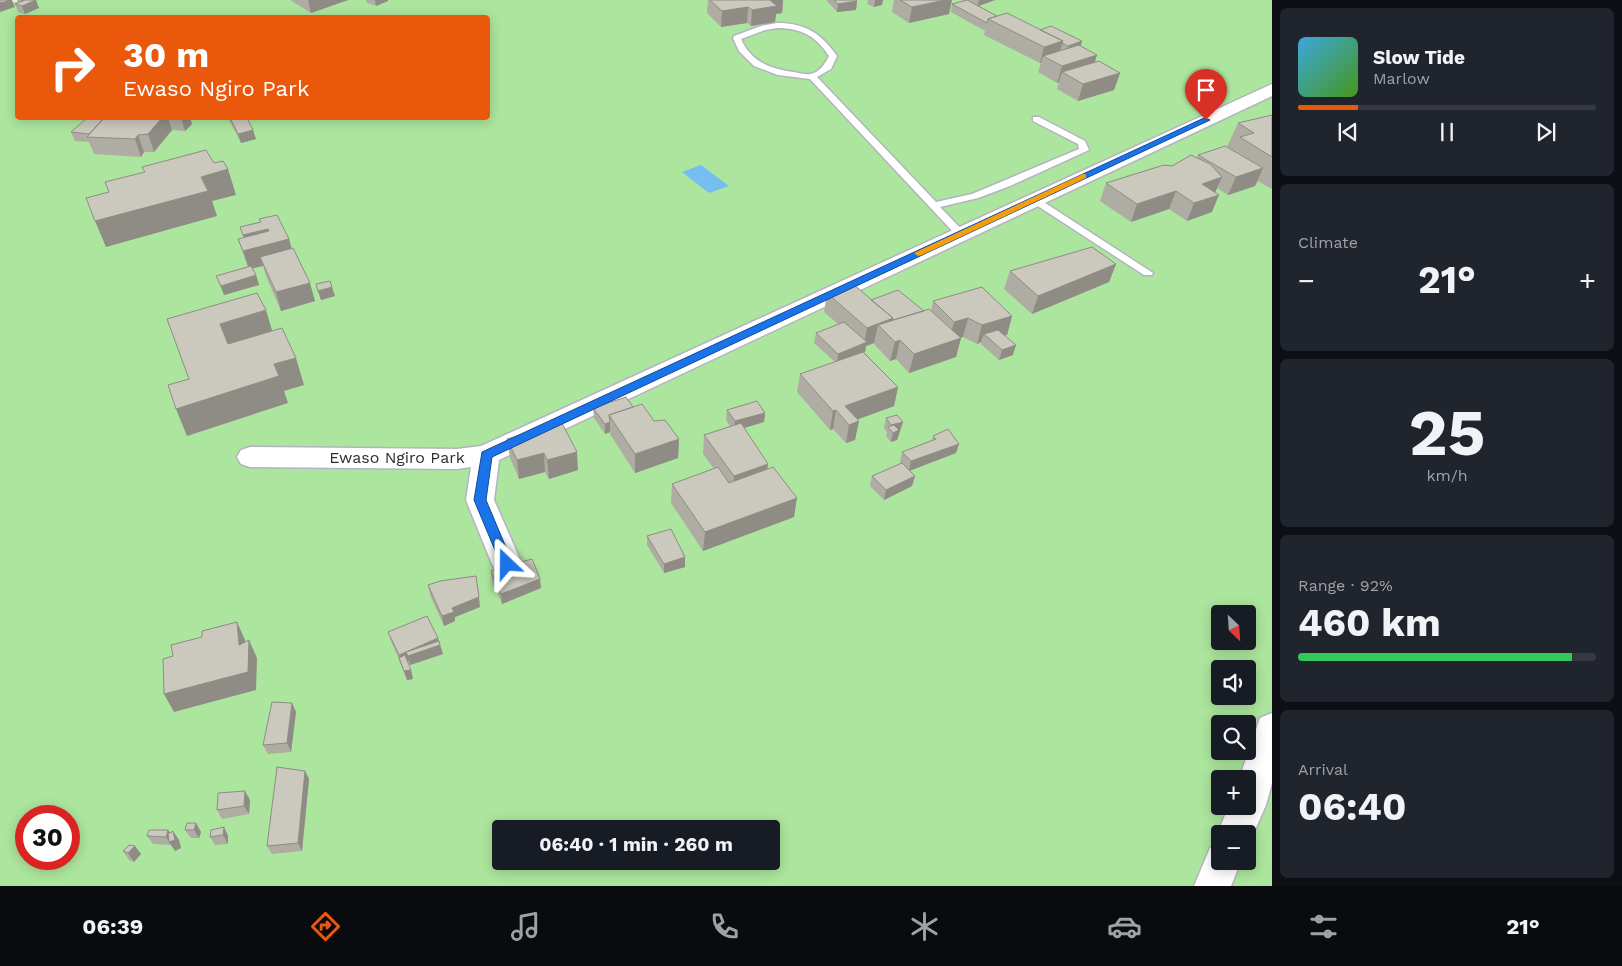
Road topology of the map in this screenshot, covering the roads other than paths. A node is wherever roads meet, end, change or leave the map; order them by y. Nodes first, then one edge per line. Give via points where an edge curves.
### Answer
1 (812, 77) junction
2 (1272, 89) edge
3 (1036, 119) dead end
4 (1033, 199) junction
5 (935, 205) junction
6 (960, 233) junction
7 (1148, 273) dead end
8 (486, 455) junction
9 (250, 457) dead end
10 (507, 564) edge
11 (1272, 728) edge
12 (1256, 778) edge
13 (1219, 870) edge
14 (1212, 886) edge

1 - 1 lane via 765,68 746,58 737,38 751,31 776,26 797,26 811,32 827,44 833,56 828,67
1 - 5 lane
2 - 4 street, Ewaso Ngiro Park
3 - 5 lane via 1082,143 1084,150 975,196
4 - 6 street, Ewaso Ngiro Park
4 - 7 lane
5 - 6 lane
6 - 8 street, Ewaso Ngiro Park
8 - 9 street, Ewaso Ngiro Park via 457,459
8 - 10 street via 480,500
11 - 12 street
13 - 14 street

